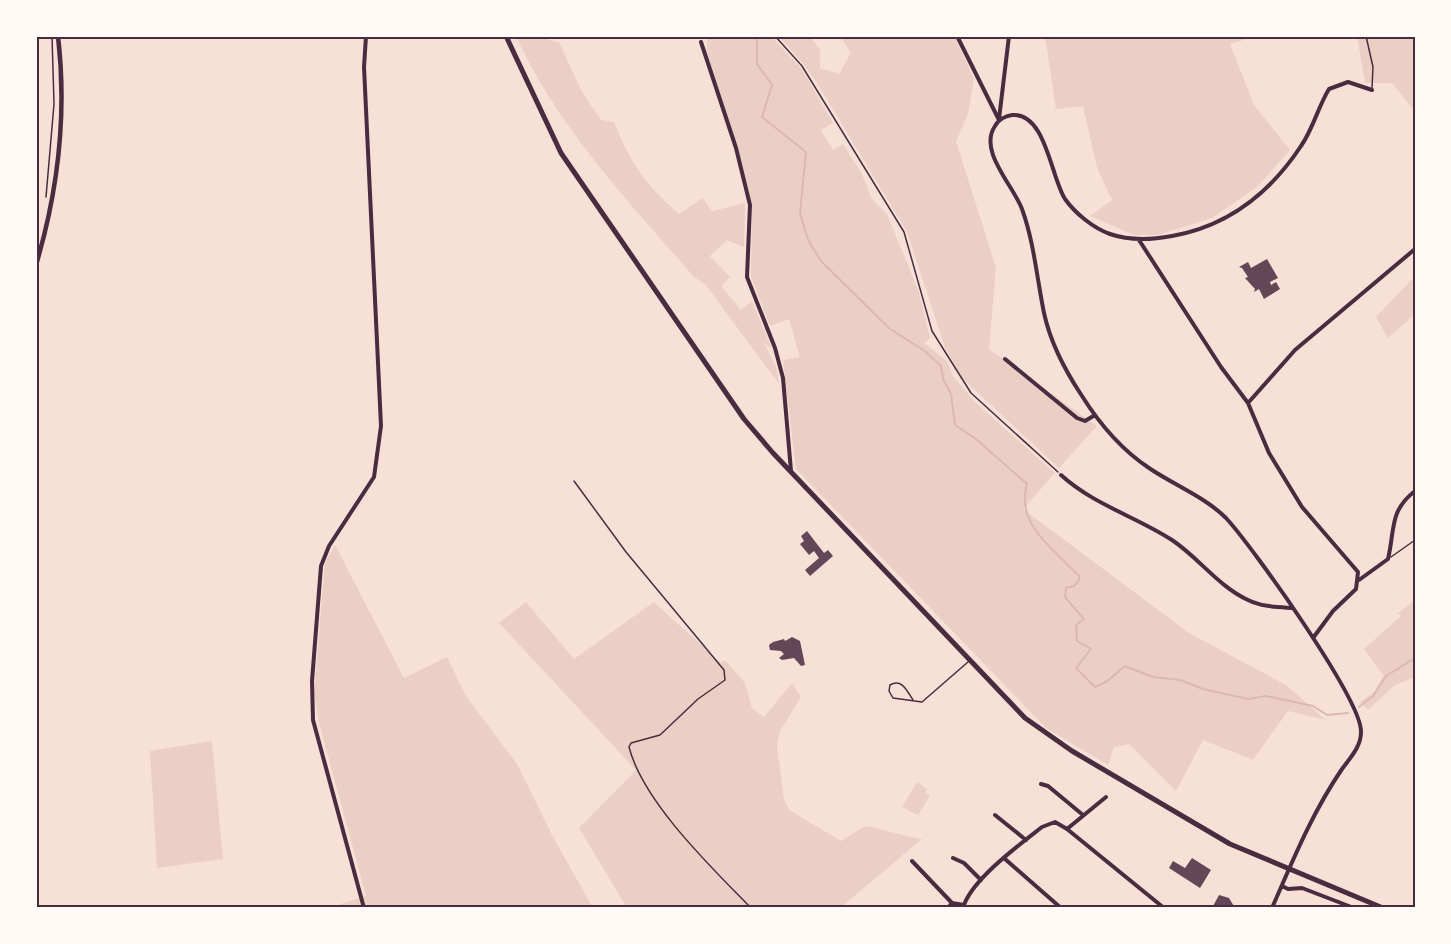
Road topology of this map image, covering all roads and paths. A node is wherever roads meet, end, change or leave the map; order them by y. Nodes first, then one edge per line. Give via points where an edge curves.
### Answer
1 (51, 36) edge
2 (58, 36) edge
3 (366, 36) edge
4 (506, 36) edge
5 (774, 36) edge
6 (957, 36) edge
7 (1009, 36) edge
8 (1366, 36) edge
9 (701, 42) dead end
10 (1372, 90) joint
11 (999, 120) junction
12 (46, 200) dead end
13 (1139, 240) junction
14 (1415, 249) edge
15 (36, 265) edge
16 (1005, 359) dead end
17 (1248, 403) junction
18 (1095, 415) junction
19 (791, 472) junction
20 (1061, 475) joint
21 (574, 481) dead end
22 (1415, 491) edge
23 (1415, 540) edge
24 (1388, 559) junction
25 (1358, 580) junction
26 (1294, 608) junction
27 (1313, 638) junction
28 (970, 661) junction
29 (913, 700) junction
30 (1041, 784) dead end
31 (1106, 797) dead end
32 (995, 815) dead end
33 (1083, 815) junction
34 (1067, 829) junction
35 (1026, 840) junction
36 (953, 858) dead end
37 (1005, 859) junction
38 (912, 861) dead end
39 (1289, 870) junction
40 (981, 880) junction
41 (1282, 886) junction
42 (952, 903) junction
43 (965, 907) edge
44 (364, 908) edge
45 (751, 908) edge
46 (948, 908) edge
47 (1061, 908) edge
48 (1164, 908) edge
49 (1272, 908) edge
50 (1354, 908) edge
51 (1383, 908) edge

1 - 12 path via 54,104
2 - 15 street via 62,97 59,150 52,201
3 - 44 street via 364,67 381,426 374,477 329,546 321,566 312,681 313,720
4 - 19 main road via 561,153 744,419
5 - 20 path via 802,66 904,232 932,331 971,393
6 - 11 street
7 - 11 street
8 - 10 lane via 1373,67
9 - 19 street via 736,148 750,205 747,277 783,378
10 - 13 street via 1348,82 1329,89 1300,148 1272,183 1239,211 1192,233
11 - 13 street via 1013,115 1034,124 1066,201 1086,220 1109,233
11 - 18 street via 990,140 993,155 1024,216 1048,326 1065,367
13 - 17 street
14 - 17 street via 1295,350
16 - 18 street via 1077,418 1084,421
17 - 25 street via 1284,479 1313,521 1353,564
18 - 26 street via 1133,457 1226,519
19 - 28 main road
20 - 26 street via 1088,497 1172,540 1246,599
21 - 45 path via 626,552 724,670 725,680 660,735 640,739 629,747 632,761 650,791 677,827
22 - 24 street via 1396,512
23 - 24 lane
24 - 25 street
25 - 27 street via 1356,589
26 - 27 street
27 - 39 street via 1350,703 1361,733 1357,749 1322,798
28 - 29 lane via 922,702
28 - 39 main road via 1025,718 1072,751 1230,844
29 - 29 lane via 902,684 890,685 893,698
30 - 33 street
31 - 33 street
32 - 35 street
33 - 34 street
34 - 35 street via 1060,823 1051,823
34 - 48 street
35 - 37 street
36 - 40 street
37 - 40 street
37 - 47 street
38 - 42 street
39 - 41 street
39 - 51 main road
40 - 43 street via 968,893
41 - 49 street
41 - 50 street via 1302,888
42 - 43 street
42 - 46 street

